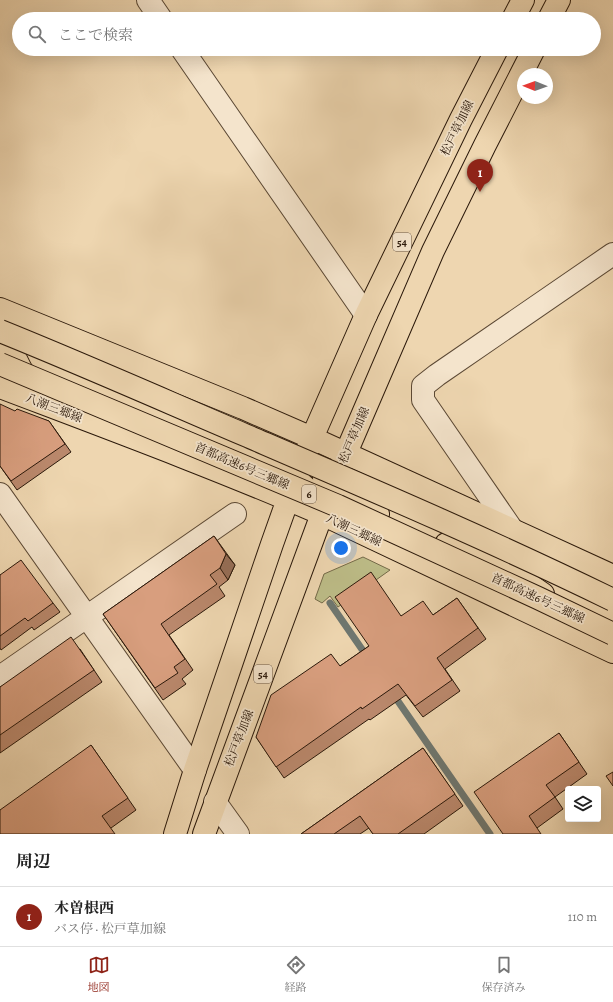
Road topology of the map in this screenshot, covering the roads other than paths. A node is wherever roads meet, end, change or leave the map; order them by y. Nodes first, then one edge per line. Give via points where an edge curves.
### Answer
1 (148, 0) edge
2 (523, 0) edge
3 (559, 0) edge
4 (156, 12) edge
5 (517, 12) edge
6 (553, 12) edge
7 (187, 56) edge
8 (493, 56) edge
9 (530, 56) edge
10 (613, 254) edge
11 (0, 310) edge
12 (366, 315) junction
13 (22, 318) junction
14 (0, 331) edge
15 (0, 364) edge
16 (0, 387) edge
17 (312, 438) junction
18 (346, 453) junction
19 (296, 479) junction
20 (334, 485) junction
21 (0, 494) edge
22 (288, 499) junction
23 (235, 514) dead end
24 (322, 514) junction
25 (511, 528) junction
26 (613, 576) edge
27 (613, 600) edge
28 (87, 616) junction
29 (612, 648) edge
30 (0, 677) edge
31 (195, 770) junction
32 (215, 802) junction
33 (175, 834) edge
34 (204, 834) edge
35 (238, 834) edge

1 - 4 street
2 - 5 main road
3 - 6 main road
7 - 12 street
8 - 12 main road, 松戸草加線 / 54
9 - 18 main road, 松戸草加線 / 54 via 433,251
10 - 25 street via 423,386 423,400
11 - 13 main road
12 - 17 main road, 松戸草加線 / 54
13 - 17 main road
13 - 19 main road via 41,358 73,379 266,459
14 - 27 main road, bridge via 350,480 548,568
15 - 29 main road, 首都高速6号三郷線 / 6, bridge via 338,506
16 - 22 main road, 八潮三郷線
17 - 18 main road
17 - 19 main road, 松戸草加線 / 54
17 - 20 main road via 324,478
18 - 20 main road, 松戸草加線 / 54
18 - 25 main road
19 - 22 main road, 松戸草加線 / 54
19 - 24 main road via 304,485
20 - 24 main road, 松戸草加線 / 54
20 - 29 main road via 356,504 517,576 554,601 582,630
21 - 28 street
22 - 24 main road, 八潮三郷線
22 - 31 main road, 松戸草加線 / 54
23 - 28 street
24 - 29 main road, 八潮三郷線
24 - 32 main road, 松戸草加線 / 54
25 - 26 main road
28 - 30 street
28 - 31 street
31 - 33 main road, 松戸草加線 / 54
32 - 34 main road, 松戸草加線 / 54
32 - 35 street

